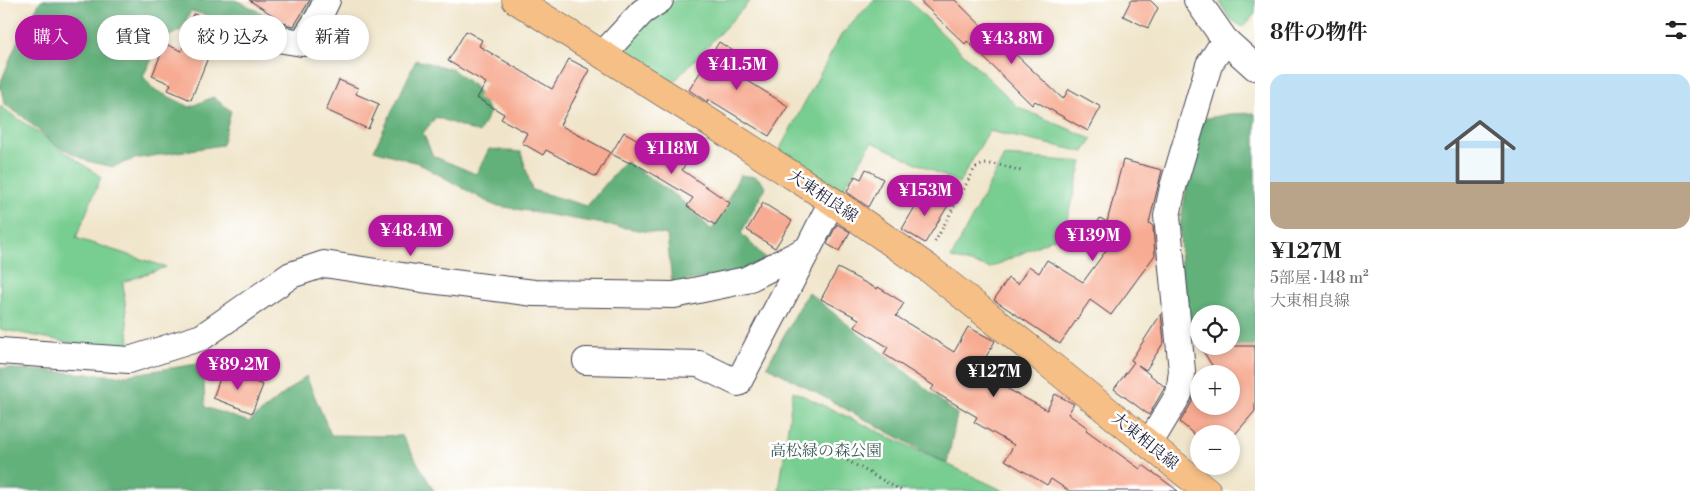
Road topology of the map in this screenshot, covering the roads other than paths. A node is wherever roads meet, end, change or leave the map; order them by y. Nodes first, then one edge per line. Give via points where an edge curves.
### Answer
1 (327, 0) edge
2 (516, 0) edge
3 (660, 0) edge
4 (1196, 0) edge
5 (287, 40) edge
6 (1225, 40) junction
7 (603, 54) junction
8 (1255, 66) edge
9 (832, 201) junction
10 (808, 248) junction
11 (0, 351) edge
12 (586, 361) dead end
13 (1148, 444) junction
14 (1207, 491) edge

1 - 5 street via 302,43
2 - 7 main road, 大東相良線
3 - 7 street via 642,12
4 - 6 street
6 - 8 street
6 - 13 street via 1209,65 1167,216 1182,371 1179,394
7 - 9 main road, 大東相良線
9 - 10 street
9 - 13 main road, 大東相良線 via 923,265
10 - 11 street via 746,280 674,295 534,293 324,264 291,276 202,337 129,360
10 - 12 street via 738,383 699,364
13 - 14 main road, 大東相良線

